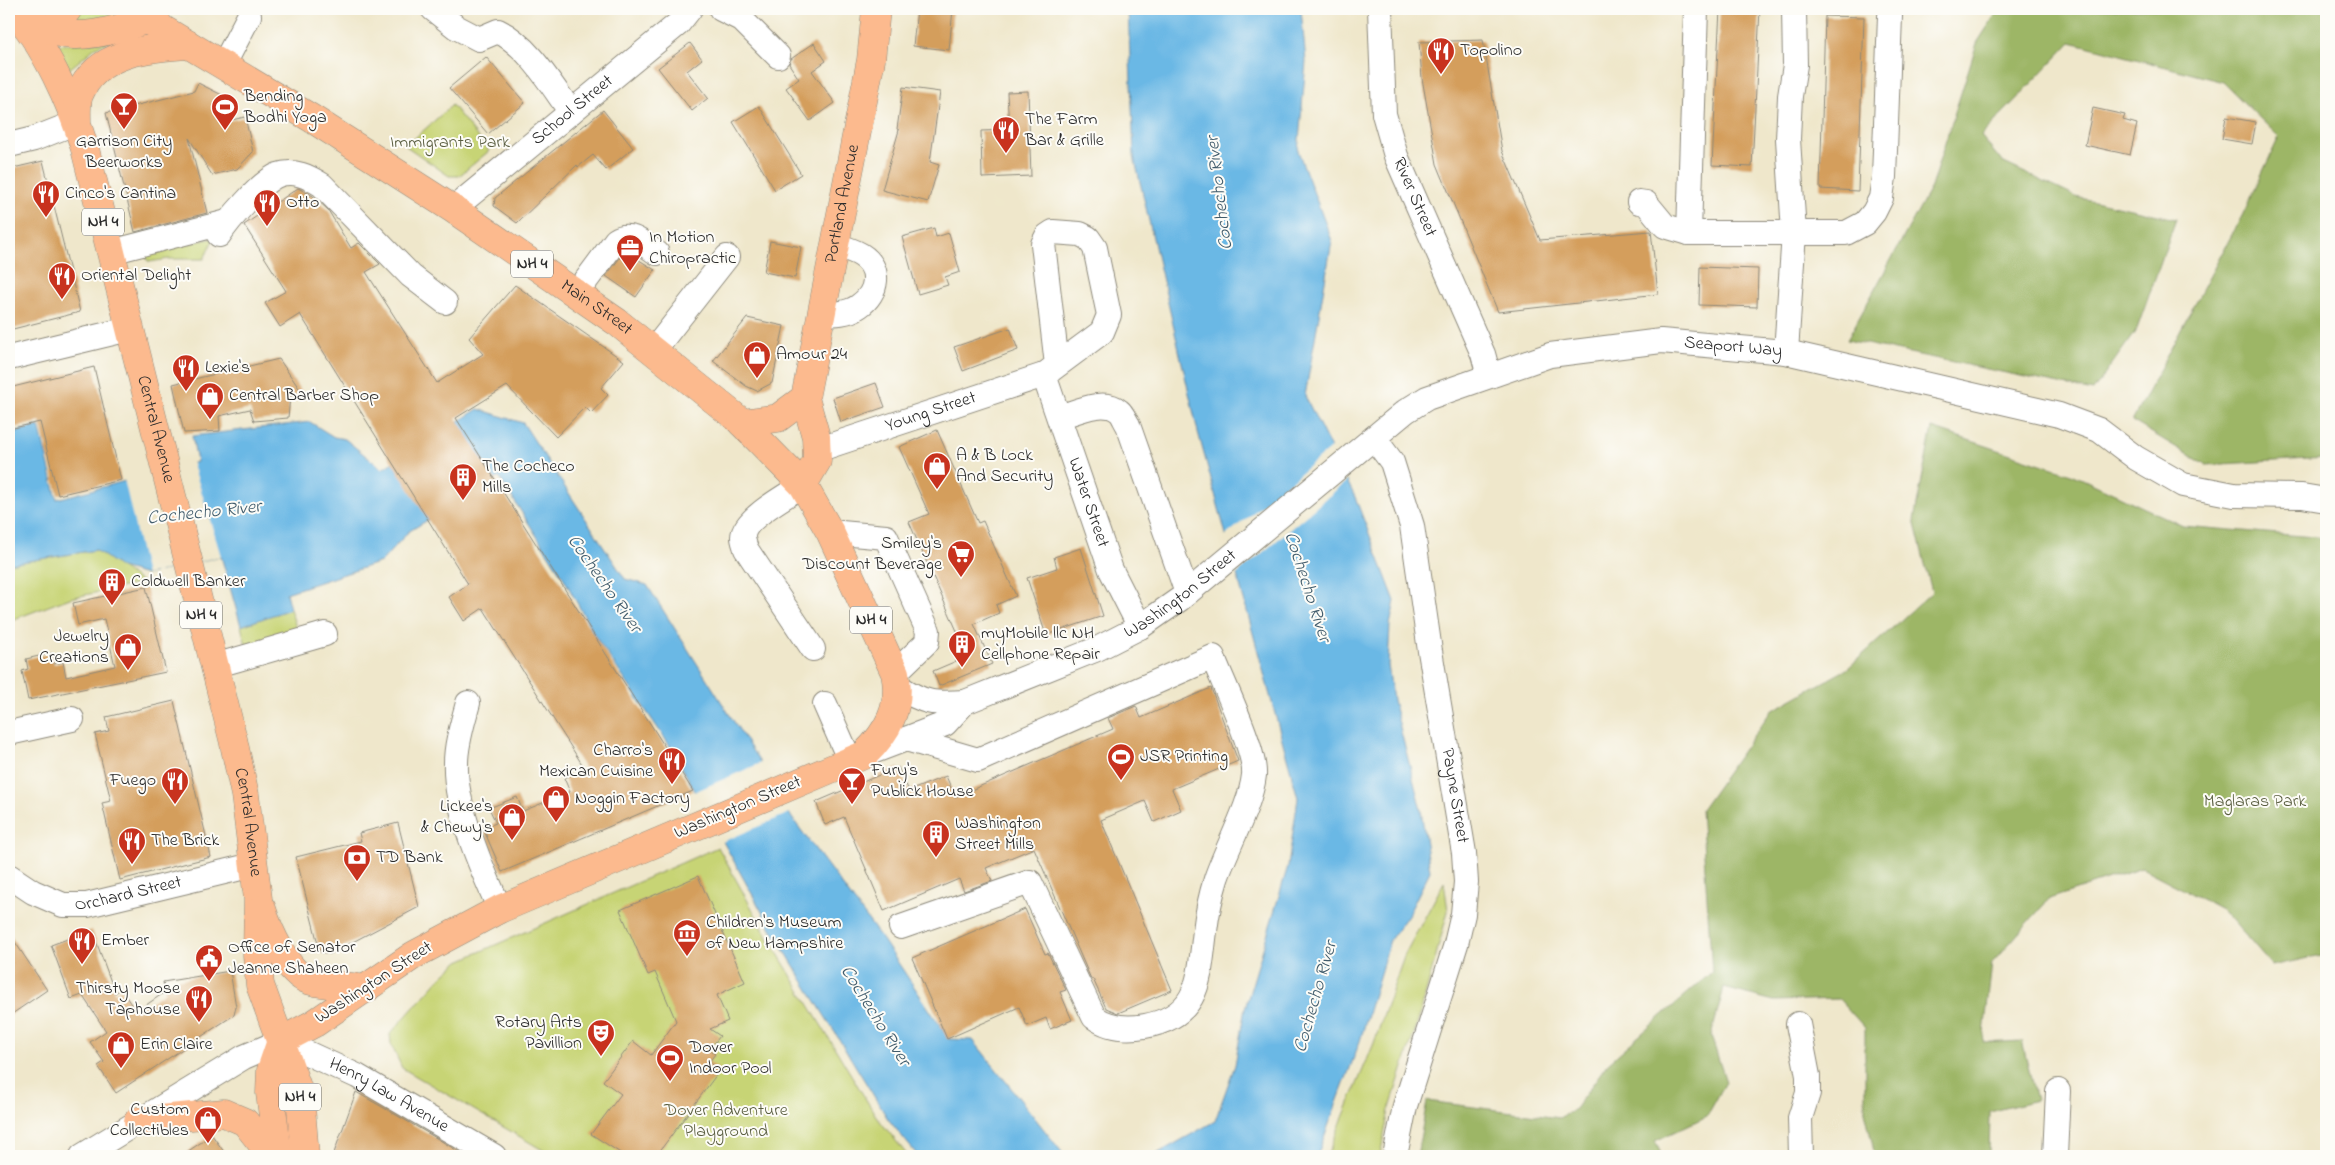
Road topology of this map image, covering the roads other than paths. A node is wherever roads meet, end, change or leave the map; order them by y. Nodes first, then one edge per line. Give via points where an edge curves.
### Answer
1 (433, 9) edge
2 (690, 9) edge
3 (722, 9) edge
4 (876, 9) edge
5 (1380, 9) edge
6 (1696, 9) edge
7 (1794, 9) edge
8 (147, 12) edge
9 (17, 14) edge
10 (249, 16) dead end
11 (1890, 16) dead end
12 (60, 19) edge
13 (189, 45) junction
14 (778, 56) dead end
15 (223, 66) junction
16 (571, 112) junction
17 (77, 122) junction
18 (9, 146) edge
19 (1639, 202) dead end
20 (452, 209) junction
21 (1689, 233) junction
22 (1794, 233) junction
23 (835, 244) junction
24 (111, 252) junction
25 (657, 253) dead end
26 (727, 257) dead end
27 (576, 294) junction
28 (445, 302) dead end
29 (821, 314) junction
30 (129, 328) junction
31 (654, 350) junction
32 (1786, 352) junction
33 (9, 358) edge
34 (1051, 370) junction
35 (1489, 376) junction
36 (805, 398) junction
37 (1059, 416) junction
38 (742, 423) junction
39 (1374, 438) junction
40 (817, 450) junction
41 (803, 485) junction
42 (2326, 500) edge
43 (830, 532) junction
44 (1187, 593) junction
45 (1140, 627) junction
46 (325, 634) dead end
47 (812, 649) dead end
48 (214, 666) junction
49 (896, 679) junction
50 (965, 702) junction
51 (468, 703) dead end
52 (825, 704) dead end
53 (72, 719) dead end
54 (9, 733) edge
55 (906, 739) junction
56 (857, 758) junction
57 (253, 865) junction
58 (9, 876) edge
59 (258, 899) junction
60 (500, 908) junction
61 (902, 927) dead end
62 (366, 989) junction
63 (1798, 1024) dead end
64 (281, 1041) junction
65 (2058, 1091) dead end
66 (138, 1121) junction
67 (104, 1150) edge
68 (82, 1156) edge
69 (272, 1156) edge
70 (278, 1156) edge
71 (305, 1156) edge
72 (494, 1156) edge
73 (1395, 1156) edge
74 (1801, 1156) edge
75 (2056, 1156) edge

1 - 16 street via 479,39 498,31 510,37
2 - 16 street, School Street via 678,24
3 - 14 street via 741,19
4 - 23 main road, Portland Avenue via 871,60
5 - 35 street, River Street via 1384,114 1396,156 1483,354
6 - 21 street
7 - 22 street via 1795,65 1788,139
8 - 12 main road via 120,28 73,35
8 - 13 main road, Main Street / NH 4
9 - 12 main road
9 - 17 main road, Central Avenue / NH 4 via 33,34
10 - 15 street
11 - 22 street via 1885,175 1881,198 1865,223 1846,232
13 - 15 main road, Main Street / NH 4
13 - 17 main road via 142,50 107,62 90,77 78,96
15 - 20 main road, Main Street / NH 4 via 312,118
16 - 20 street, School Street
17 - 18 street via 34,140
17 - 24 main road, Central Avenue / NH 4
19 - 21 street via 1646,203 1665,226
20 - 27 main road, Main Street / NH 4
21 - 22 street
22 - 32 street
23 - 29 main road, Portland Avenue
23 - 29 street via 862,255 872,265 876,279 874,291 859,306 843,314
24 - 28 street via 223,229 267,182 278,175 291,173 306,176 322,185 410,276
24 - 30 main road, Central Avenue / NH 4
25 - 27 street via 630,235 623,236 616,240
26 - 31 street
27 - 31 main road, Main Street / NH 4
29 - 36 main road, Portland Avenue
30 - 33 street
30 - 48 main road, Central Avenue / NH 4
31 - 38 main road, Main Street / NH 4
32 - 35 street, Seaport Way via 1661,341 1550,355
32 - 42 street, Seaport Way via 2059,415 2102,432 2136,458 2183,485 2234,494
34 - 34 street, Water Street via 1102,332 1109,315 1095,248 1088,238 1080,234 1053,232 1043,244
34 - 37 street, Water Street
34 - 40 street, Young Street
35 - 39 street, Seaport Way via 1427,398
36 - 38 main road via 778,418
36 - 40 main road, Portland Avenue
37 - 44 street via 1095,407 1108,406 1120,411 1128,424
37 - 45 street, Water Street via 1111,570
38 - 41 main road, Main Street / NH 4
39 - 44 street, Washington Street
39 - 73 street, Payne Street via 1392,462 1412,526 1466,882 1456,944 1405,1106
40 - 41 main road, Portland Avenue via 817,461
41 - 43 main road, Main Street / NH 4
41 - 47 street via 757,516 743,536 746,549
43 - 49 main road, Main Street / NH 4
43 - 49 street via 886,537 928,631 927,642
44 - 45 street, Washington Street
45 - 50 street, Washington Street via 1097,649
46 - 48 street
48 - 57 main road, Central Avenue / NH 4 via 245,795
49 - 50 street via 915,698 927,703
49 - 56 main road via 897,701 890,722 877,742
50 - 55 street, Washington Street via 945,724
51 - 60 street via 456,762 456,780 474,844
52 - 56 street
53 - 54 street
55 - 56 street, Washington Street
55 - 61 street via 978,760 1213,657 1249,747 1254,775 1216,879 1196,989 1172,1018 1136,1027 1117,1027 1094,1017 1030,882
56 - 60 main road, Washington Street
57 - 58 street, Orchard Street via 87,905 62,905 33,892
57 - 59 main road, Central Avenue / NH 4
59 - 62 main road via 270,934 282,954 307,980
59 - 64 main road, Central Avenue / NH 4 via 260,985
60 - 62 main road, Washington Street via 414,955
62 - 64 main road, Washington Street
63 - 74 street via 1808,1076 1808,1093 1800,1118
64 - 66 street, Washington Street via 244,1057
64 - 70 main road, NH 4 via 271,1070 270,1085
64 - 71 main road, Central Avenue / NH 4 via 300,1095
64 - 72 street, Henry Law Avenue via 357,1076
65 - 75 street
66 - 67 street, Washington Street
66 - 69 main road via 224,1113 245,1122
67 - 68 street, Washington Street

